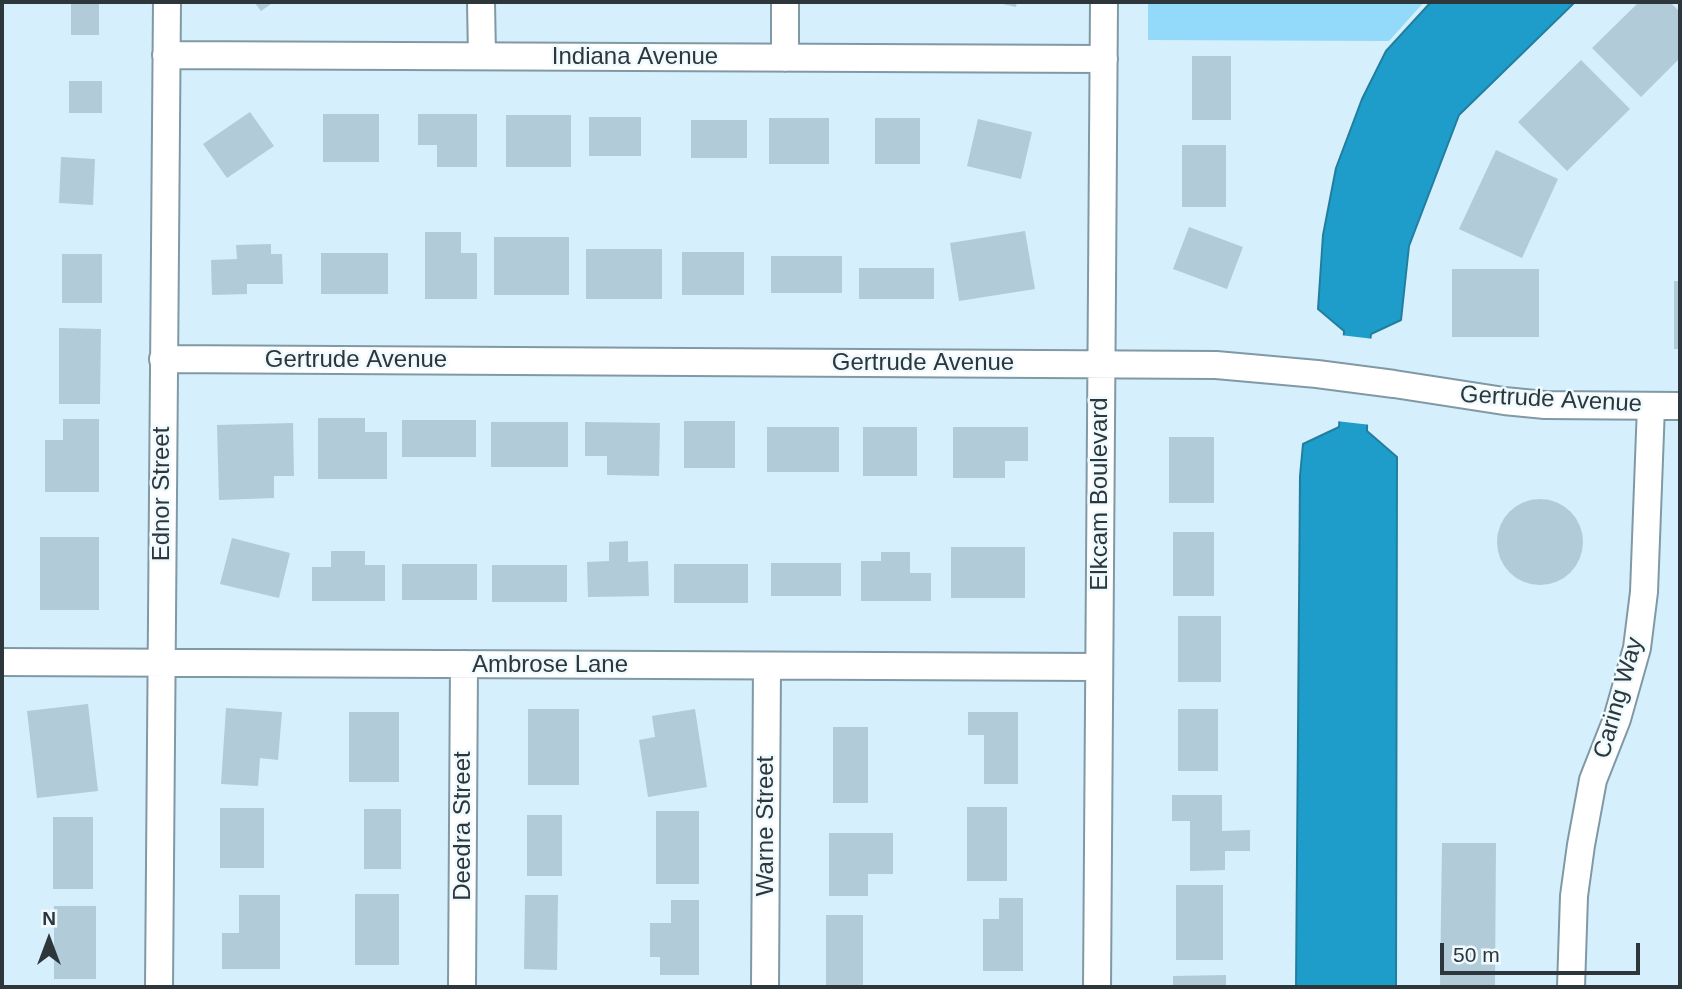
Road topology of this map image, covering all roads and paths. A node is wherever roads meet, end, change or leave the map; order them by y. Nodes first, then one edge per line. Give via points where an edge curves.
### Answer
1 (167, 2) edge
2 (481, 2) edge
3 (785, 2) edge
4 (1104, 2) edge
5 (166, 55) junction
6 (482, 56) junction
7 (785, 58) junction
8 (1104, 60) junction
9 (163, 359) junction
10 (1101, 364) junction
11 (1651, 406) junction
12 (1680, 406) edge
13 (2, 662) edge
14 (161, 663) junction
15 (464, 664) junction
16 (768, 666) junction
17 (1099, 667) junction
18 (159, 987) edge
19 (462, 987) edge
20 (765, 987) edge
21 (1097, 987) edge
22 (1571, 987) edge

1 - 5 street, Ednor Street
2 - 6 street
3 - 7 street
4 - 8 street, Elkcam Boulevard
5 - 6 street, Indiana Avenue
5 - 9 street, Ednor Street
6 - 7 street, Indiana Avenue
7 - 8 street, Indiana Avenue
8 - 10 street, Elkcam Boulevard
9 - 10 street, Gertrude Avenue
9 - 14 street, Ednor Street
10 - 11 street, Gertrude Avenue via 1216,365 1317,374 1504,401
10 - 17 street, Elkcam Boulevard
11 - 12 street, Gertrude Avenue
11 - 22 street, Caring Way via 1644,592 1637,648 1593,780 1574,897
13 - 14 street, Ambrose Lane
14 - 15 street, Ambrose Lane
14 - 18 street, Ednor Street
15 - 16 street, Ambrose Lane
15 - 19 street, Deedra Street
16 - 17 street, Ambrose Lane
16 - 20 street, Warne Street
17 - 21 street, Elkcam Boulevard

